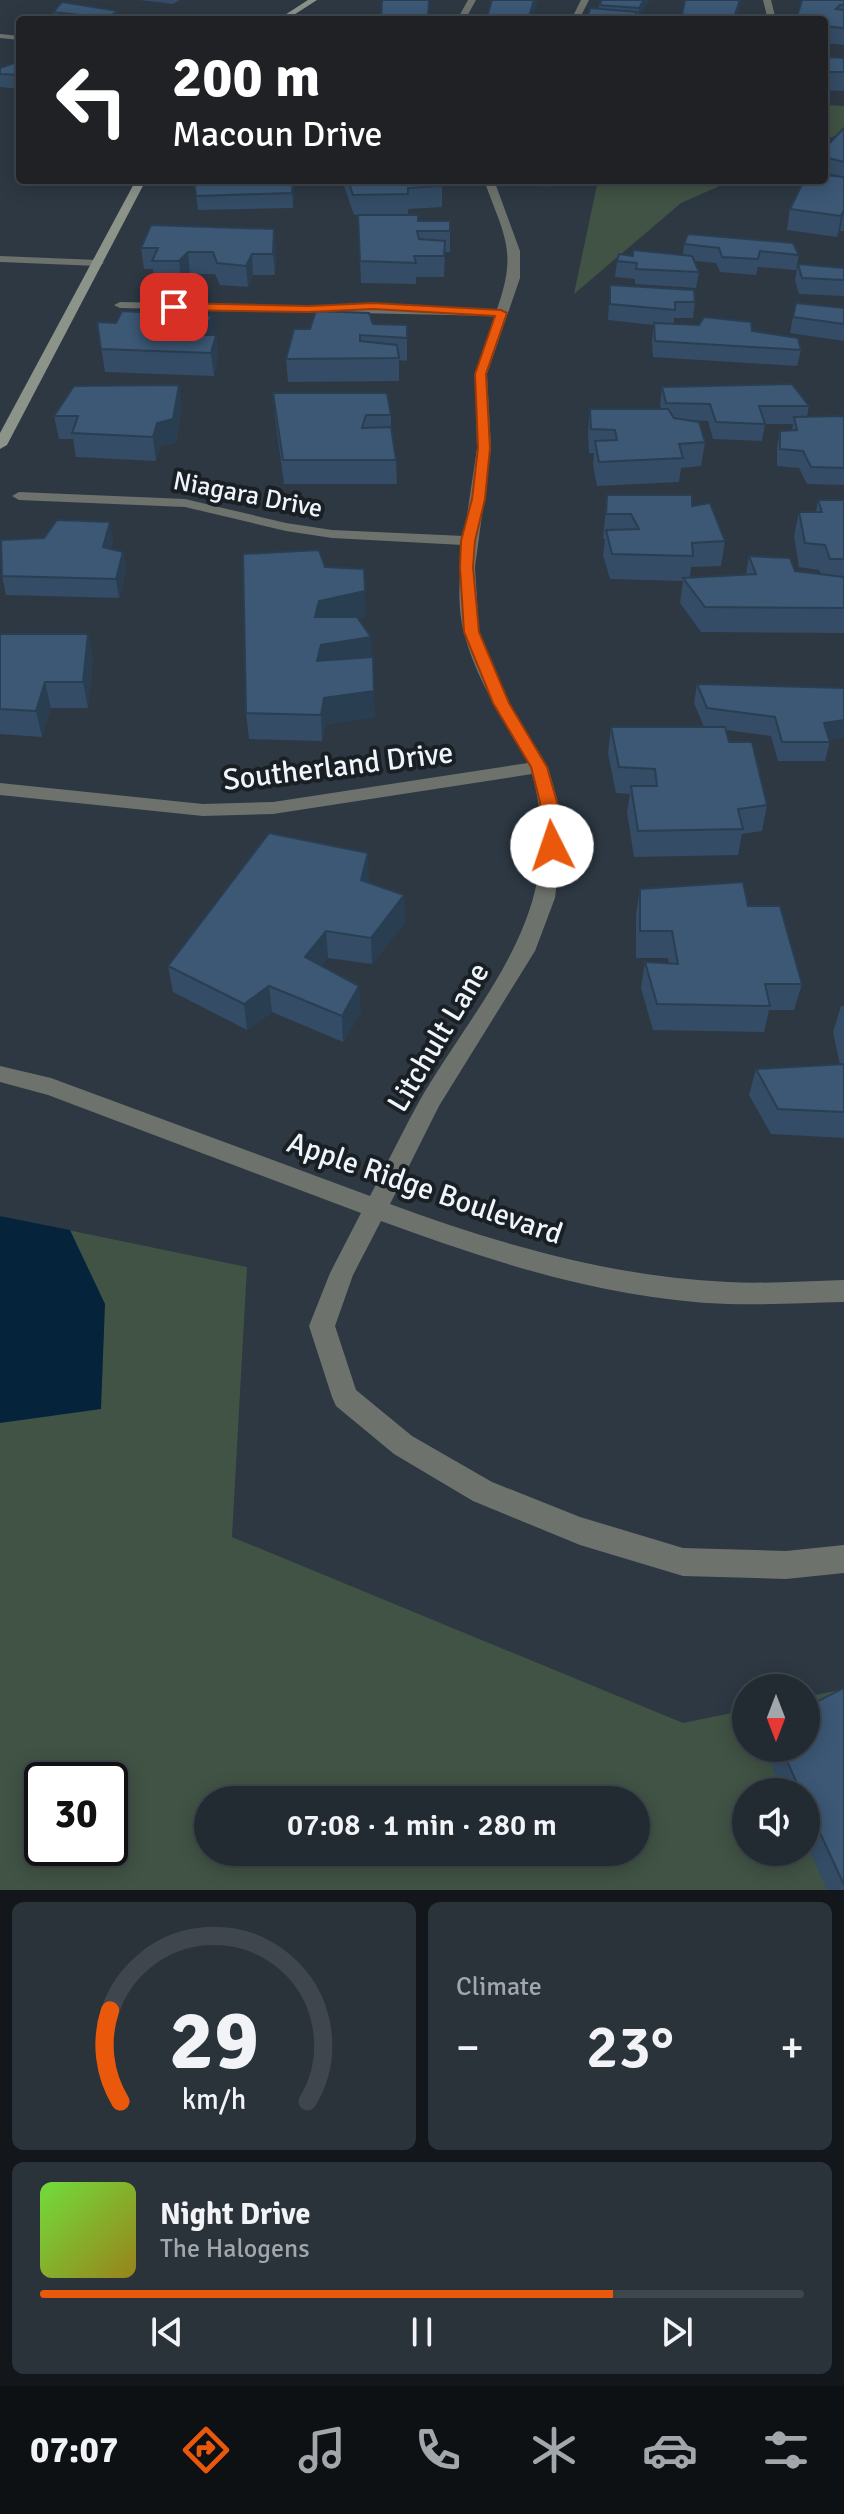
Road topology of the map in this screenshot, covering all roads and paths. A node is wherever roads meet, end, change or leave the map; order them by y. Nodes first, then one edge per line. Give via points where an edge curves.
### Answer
1 (313, 0) edge
2 (287, 16) edge
3 (139, 184) edge
4 (490, 184) edge
5 (0, 259) edge
6 (98, 263) junction
7 (120, 305) dead end
8 (501, 313) junction
9 (0, 445) edge
10 (19, 496) dead end
11 (468, 541) junction
12 (539, 767) junction
13 (0, 789) edge
14 (0, 1074) edge
15 (377, 1208) junction
16 (844, 1291) edge
17 (844, 1559) edge

1 - 2 street
3 - 6 street
4 - 8 street, Litchult Lane via 515,251 514,278
5 - 6 street
6 - 9 street
7 - 8 street via 373,306
8 - 11 street, Litchult Lane via 481,374 484,448
10 - 11 street, Niagara Drive via 185,503 332,534
11 - 12 street, Litchult Lane via 471,632 501,703
12 - 13 street, Southerland Drive via 259,808 165,808
12 - 15 street, Litchult Lane via 549,802 552,846 545,898 525,951 431,1101
14 - 15 street, Apple Ridge Boulevard via 51,1087
15 - 16 street, Apple Ridge Boulevard via 460,1240 600,1278 727,1293
15 - 17 street, Litchult Lane via 342,1273 322,1326 345,1397 403,1445 483,1492 580,1531 683,1562 786,1565

